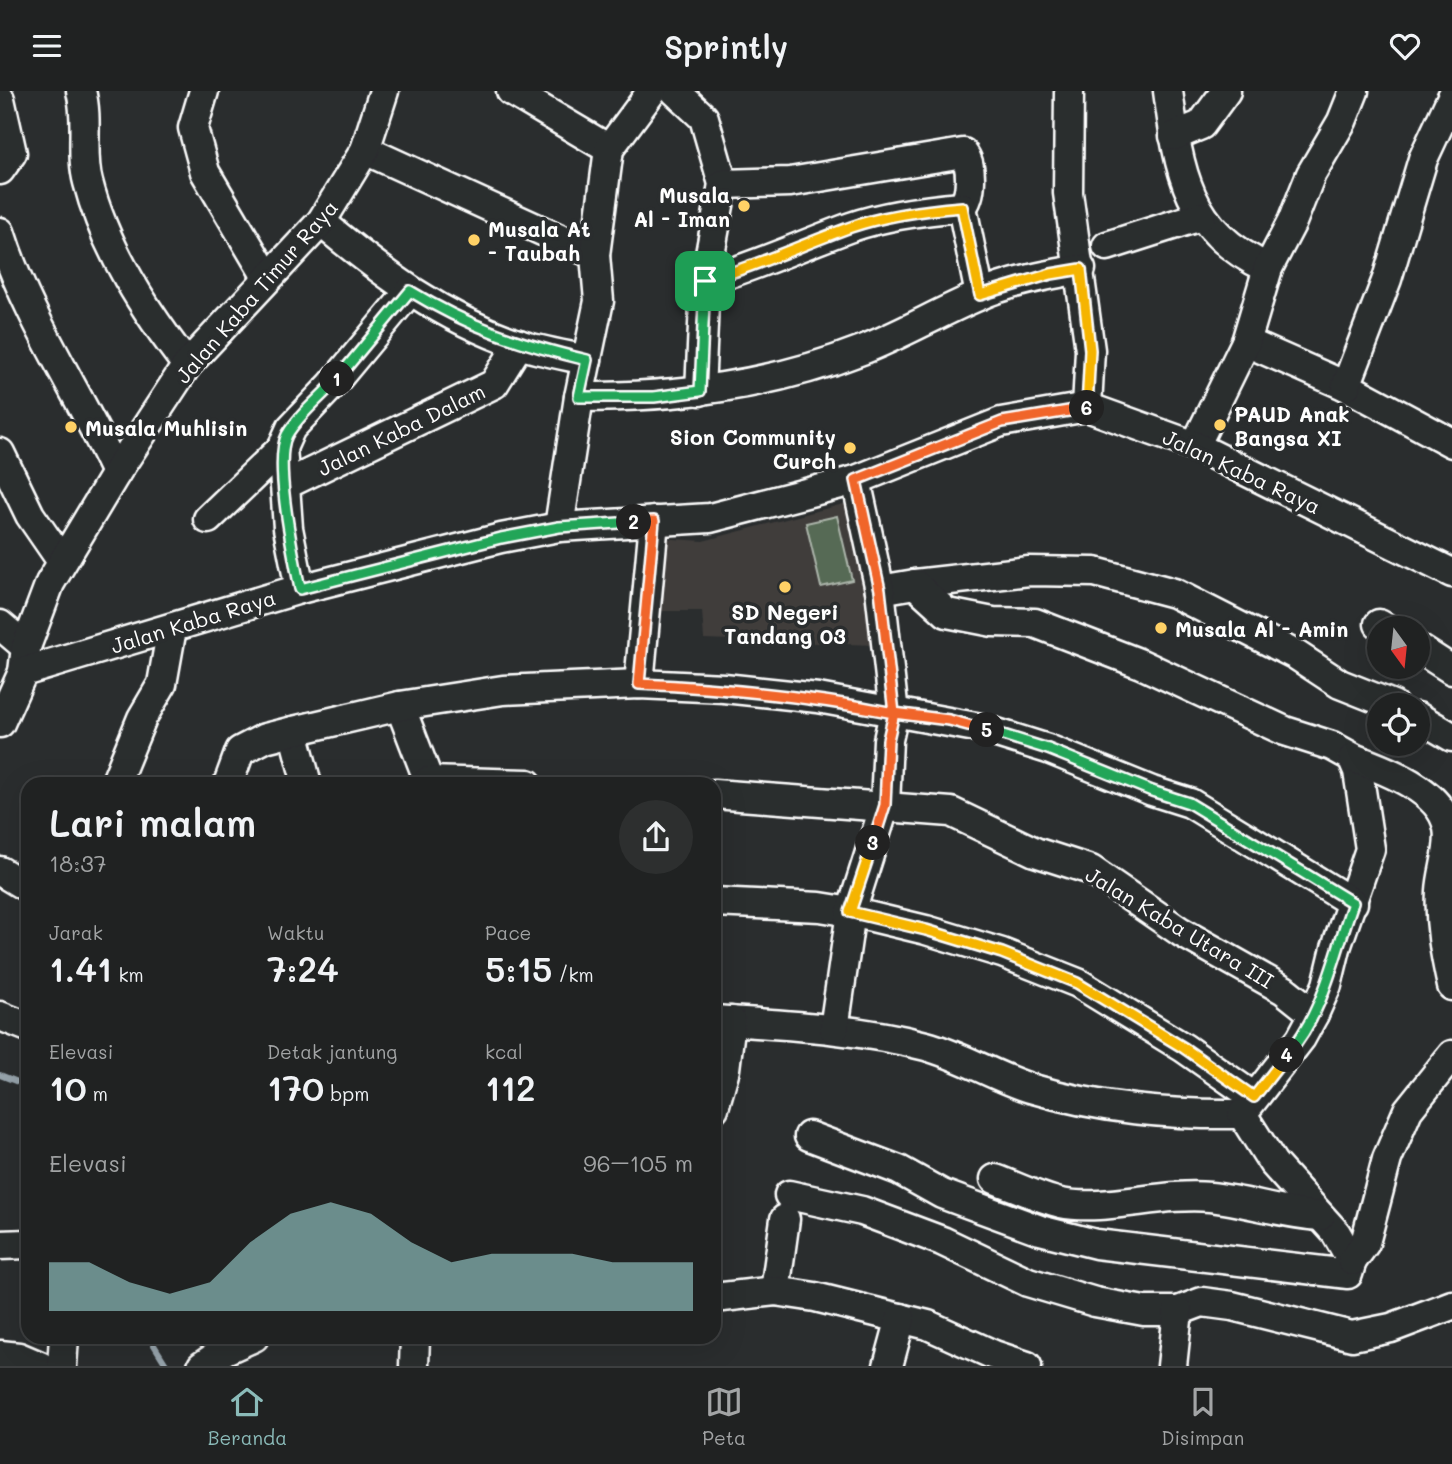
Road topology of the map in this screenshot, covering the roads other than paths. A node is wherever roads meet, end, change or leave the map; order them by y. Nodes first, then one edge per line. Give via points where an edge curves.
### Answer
1 (82, 91) edge
2 (204, 91) edge
3 (384, 91) edge
4 (510, 91) edge
5 (652, 91) edge
6 (675, 91) edge
7 (1069, 91) edge
8 (1168, 91) edge
9 (1226, 91) edge
10 (1354, 91) edge
11 (1452, 97) edge
12 (0, 99) edge
13 (1174, 136) junction
14 (609, 149) junction
15 (365, 150) junction
16 (0, 170) edge
17 (723, 184) junction
18 (962, 207) junction
19 (1201, 216) junction
20 (321, 222) junction
21 (0, 232) edge
22 (1107, 246) dead end
23 (595, 255) junction
24 (1268, 268) junction
25 (1081, 269) junction
26 (267, 277) junction
27 (705, 281) junction
28 (410, 291) junction
29 (980, 295) junction
30 (1246, 342) junction
31 (519, 344) junction
32 (587, 360) junction
33 (187, 365) junction
34 (1346, 386) junction
35 (700, 391) junction
36 (579, 397) junction
37 (1087, 408) junction
38 (1451, 437) edge
39 (1195, 446) junction
40 (282, 448) junction
41 (0, 453) edge
42 (116, 473) junction
43 (856, 480) junction
44 (285, 485) junction
45 (208, 519) dead end
46 (654, 521) junction
47 (559, 527) junction
48 (61, 560) junction
49 (1452, 573) edge
50 (915, 584) junction
51 (300, 589) junction
52 (880, 590) junction
53 (0, 625) edge
54 (172, 628) junction
55 (1430, 656) edge
56 (25, 660) junction
57 (1452, 670) edge
58 (639, 684) junction
59 (1367, 695) edge
60 (400, 706) junction
61 (894, 713) junction
62 (0, 723) edge
63 (1430, 724) edge
64 (293, 731) junction
65 (1452, 737) edge
66 (1353, 758) junction
67 (118, 777) edge
68 (231, 777) edge
69 (304, 777) edge
70 (427, 777) edge
71 (721, 795) edge
72 (885, 805) junction
73 (0, 871) edge
74 (21, 884) edge
75 (721, 902) edge
76 (1353, 903) junction
77 (850, 912) junction
78 (1452, 986) edge
79 (1314, 1014) junction
80 (0, 1016) edge
81 (722, 1021) edge
82 (21, 1024) edge
83 (834, 1029) junction
84 (1452, 1055) edge
85 (721, 1085) edge
86 (1248, 1105) junction
87 (809, 1136) dead end
88 (995, 1179) dead end
89 (1321, 1216) junction
90 (21, 1244) edge
91 (0, 1245) edge
92 (1352, 1261) junction
93 (775, 1291) junction
94 (721, 1298) edge
95 (1452, 1305) edge
96 (1178, 1311) junction
97 (901, 1318) junction
98 (64, 1344) edge
99 (238, 1344) edge
100 (415, 1344) edge
101 (0, 1355) edge
102 (40, 1366) edge
103 (62, 1366) edge
104 (202, 1366) edge
105 (414, 1366) edge
106 (888, 1366) edge
107 (1027, 1366) edge
108 (1172, 1366) edge

1 - 33 street via 87,179 98,211 153,321
2 - 26 street via 193,128 205,172
3 - 15 street, Jalan Kaba Timur Raya
4 - 14 street
5 - 14 street
6 - 17 street via 704,118
7 - 25 street via 1068,193
8 - 13 street
9 - 13 street via 1201,125
10 - 24 street
11 - 34 street via 1423,159 1387,279
12 - 16 street via 12,153
13 - 19 street via 1191,198
14 - 23 street
15 - 20 street, Jalan Kaba Timur Raya
15 - 23 street
17 - 18 street via 790,182 962,153 967,159 970,192
17 - 27 street
18 - 27 street via 922,210 852,227 759,265
18 - 29 street
19 - 22 street
19 - 24 street via 1220,239
20 - 26 street, Jalan Kaba Timur Raya
20 - 28 street
21 - 42 street via 37,319
23 - 32 street via 599,301
24 - 30 street
25 - 29 street
25 - 37 street via 1090,350
26 - 33 street, Jalan Kaba Timur Raya
27 - 35 street
28 - 31 street via 446,313
28 - 40 street via 291,428
29 - 35 street via 862,350 799,370
30 - 34 street
30 - 39 street
31 - 32 street
31 - 44 street, Jalan Kaba Dalam via 494,384
32 - 36 street
33 - 42 street, Jalan Kaba Timur Raya
34 - 38 street
35 - 36 street via 654,397
36 - 47 street
37 - 39 street, Jalan Kaba Raya
37 - 43 street, Jalan Kaba Raya via 1002,422
39 - 49 street, Jalan Kaba Raya
40 - 44 street
40 - 45 street
41 - 48 street via 30,515
42 - 48 street, Jalan Kaba Timur Raya
43 - 46 street, Jalan Kaba Raya via 710,518
43 - 52 street
44 - 51 street
46 - 47 street, Jalan Kaba Raya
46 - 58 street
47 - 51 street, Jalan Kaba Raya
48 - 56 street, Jalan Kaba Timur Raya
50 - 52 street
50 - 59 street via 1028,571 1095,572 1174,593
50 - 66 street via 947,613 993,622 1035,623 1141,664 1285,731 1332,745
51 - 54 street, Jalan Kaba Raya
52 - 61 street
53 - 56 street
54 - 56 street, Jalan Kaba Raya
54 - 67 street via 162,684
55 - 57 street
56 - 62 street
58 - 60 street via 503,690
58 - 61 street via 818,698
60 - 64 street
60 - 70 street
61 - 72 street
61 - 76 street via 981,728 1189,803
63 - 65 street
64 - 68 street via 240,751
64 - 69 street
66 - 76 street via 1370,849
66 - 78 street via 1396,774 1434,802 1444,816 1449,829 1441,937
71 - 72 street, Jalan Kaba Utara III
72 - 77 street
72 - 79 street, Jalan Kaba Utara III via 951,811 1035,852 1091,870 1181,932 1284,990
73 - 74 street
75 - 77 street
76 - 79 street
77 - 83 street
77 - 86 street via 989,949 1077,983 1184,1048
79 - 86 street via 1301,1038
80 - 82 street
81 - 83 street
81 - 85 street via 725,1069
83 - 86 street via 927,1047 1029,1088 1107,1107 1149,1113
84 - 92 street via 1407,1112 1387,1160 1364,1243
86 - 89 street via 1273,1163
87 - 92 street via 899,1170 942,1194 989,1212 1096,1244 1342,1276 1352,1268
88 - 89 street via 1062,1203 1209,1197
89 - 92 street
90 - 91 street
93 - 94 street
93 - 96 street via 787,1207 862,1211 942,1241 1028,1282 1095,1302 1144,1311
93 - 97 street
95 - 96 street via 1391,1328 1352,1336 1232,1306 1202,1302
96 - 108 street
97 - 106 street
97 - 107 street
98 - 103 street
99 - 104 street
100 - 105 street
101 - 102 street

